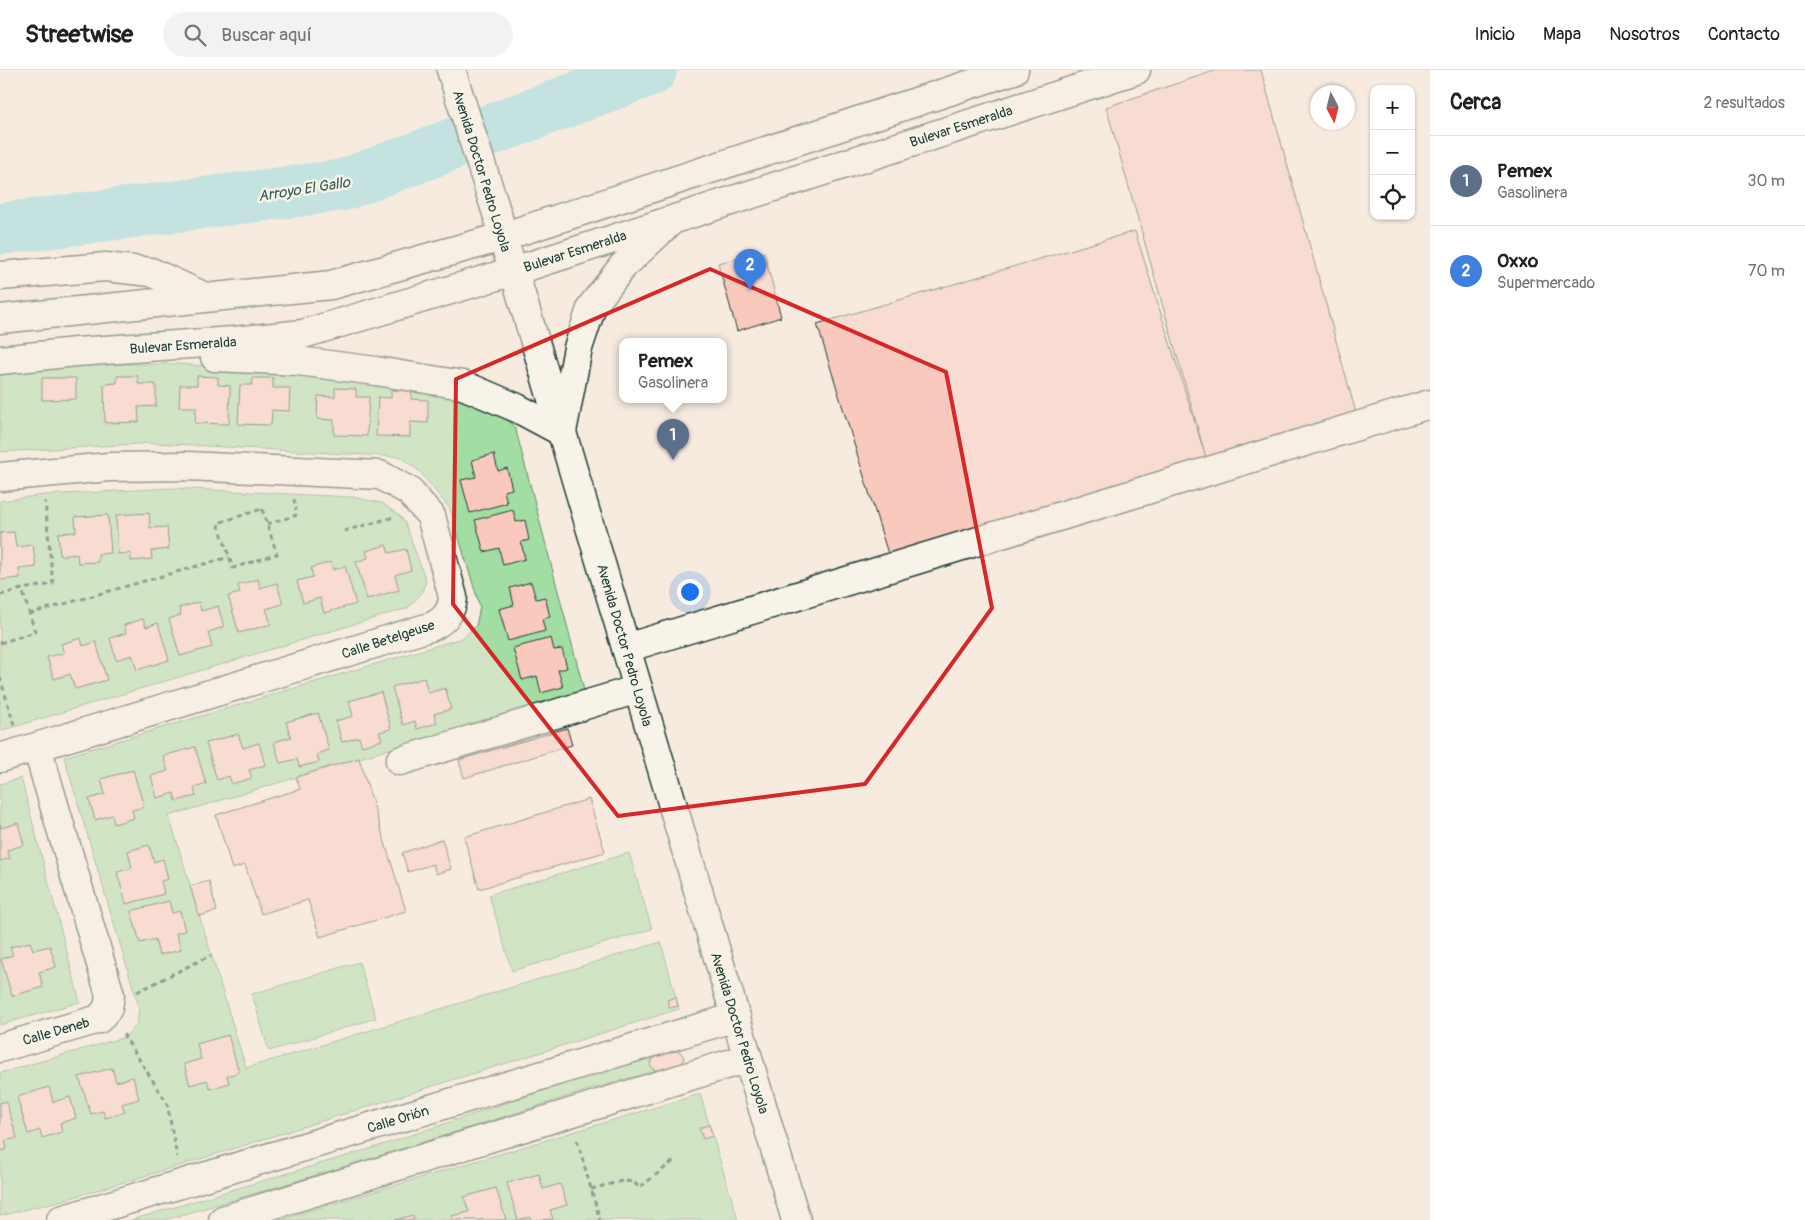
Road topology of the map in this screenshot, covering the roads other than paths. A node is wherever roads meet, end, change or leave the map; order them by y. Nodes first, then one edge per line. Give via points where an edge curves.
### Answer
1 (451, 70) edge
2 (1014, 70) edge
3 (1136, 70) edge
4 (674, 219) junction
5 (500, 227) junction
6 (514, 271) junction
7 (0, 276) edge
8 (207, 298) junction
9 (0, 319) edge
10 (76, 352) junction
11 (0, 360) edge
12 (1430, 404) edge
13 (562, 432) junction
14 (0, 477) edge
15 (626, 648) junction
16 (638, 689) junction
17 (37, 747) junction
18 (0, 758) edge
19 (400, 761) dead end
20 (736, 1018) junction
21 (0, 1048) edge
22 (748, 1058) junction
23 (109, 1213) edge
24 (61, 1220) edge
25 (223, 1220) edge
26 (796, 1220) edge

1 - 5 main road, Avenida Doctor Pedro Loyola
2 - 5 main road
3 - 4 main road, Bulevar Esmeralda
4 - 6 main road, Bulevar Esmeralda
4 - 13 main road via 623,266 592,306 578,348
5 - 6 main road, Avenida Doctor Pedro Loyola
5 - 8 main road via 331,285
6 - 10 main road, Bulevar Esmeralda via 303,334
6 - 13 main road, Avenida Doctor Pedro Loyola
7 - 8 main road via 105,267 150,272
8 - 9 main road
10 - 11 main road, Bulevar Esmeralda
10 - 13 main road via 298,361 463,385
12 - 15 main road
13 - 15 main road, Avenida Doctor Pedro Loyola
14 - 17 main road, Calle Betelgeuse via 109,467 187,466 380,475 409,491 431,516 453,597 452,606 442,621 433,626
15 - 16 main road, Avenida Doctor Pedro Loyola
16 - 19 main road
16 - 20 main road, Avenida Doctor Pedro Loyola
17 - 18 main road, Calle Betelgeuse
17 - 21 main road, Calle Deneb via 110,995 108,1008 99,1019
20 - 22 main road, Avenida Doctor Pedro Loyola
20 - 23 main road, Calle Orión via 182,1183
22 - 25 main road
22 - 26 main road, Avenida Doctor Pedro Loyola
23 - 24 main road, Calle Orión

